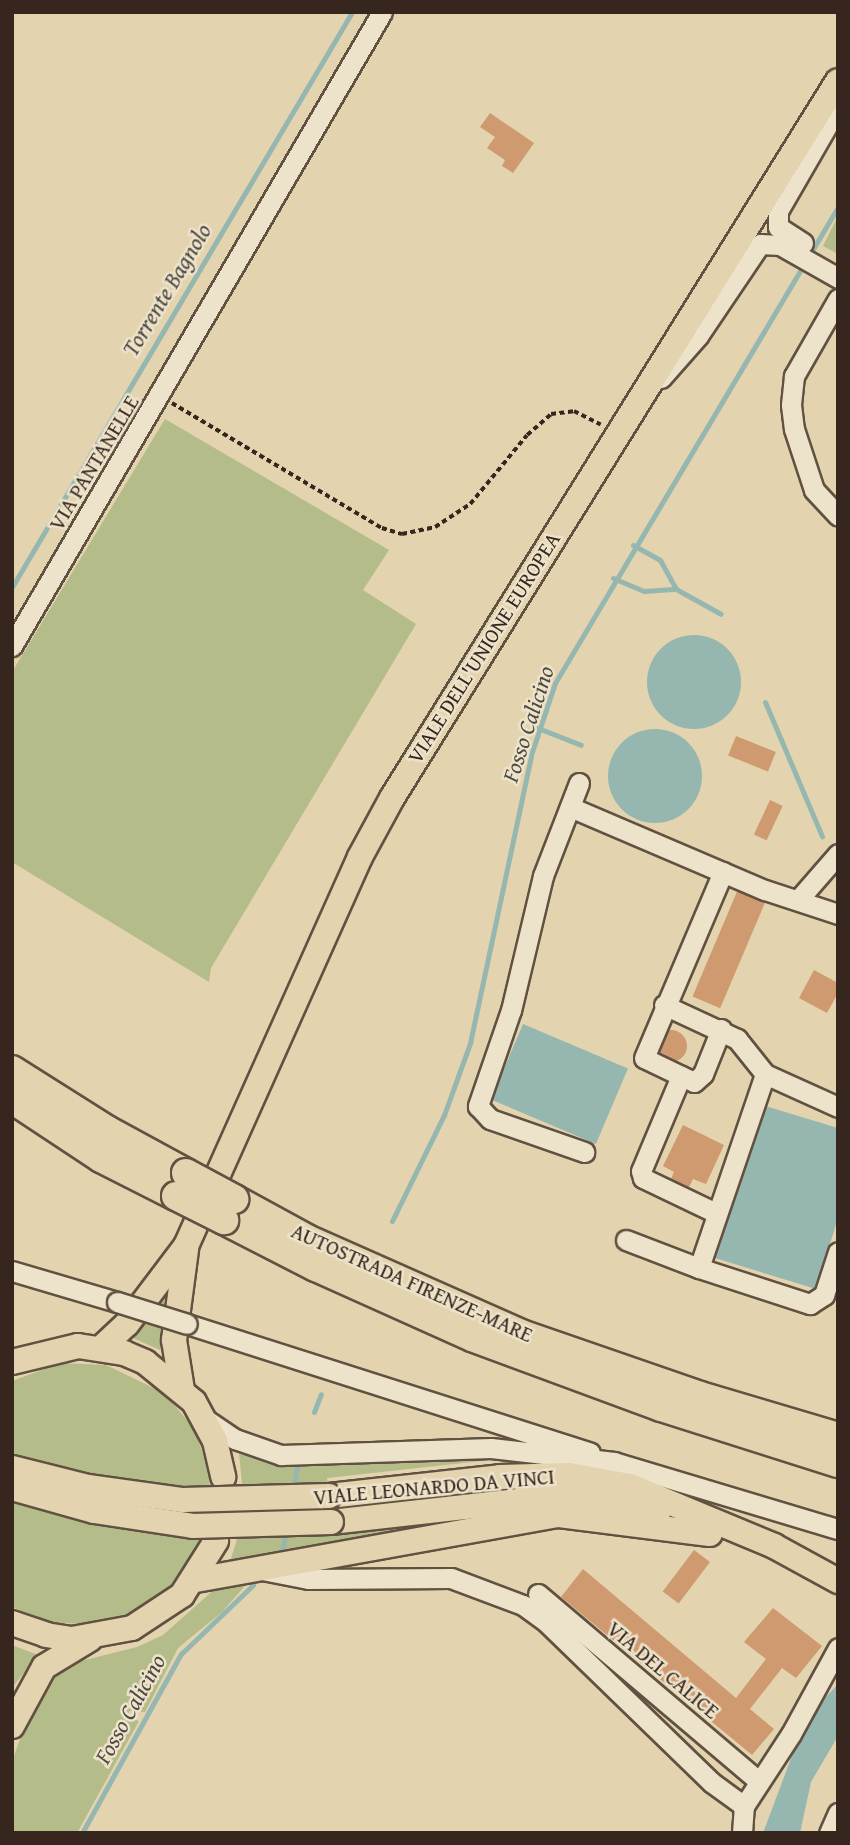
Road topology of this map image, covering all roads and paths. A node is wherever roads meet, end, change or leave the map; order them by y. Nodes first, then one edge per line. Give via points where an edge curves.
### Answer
1 (382, 12) edge
2 (838, 81) edge
3 (838, 107) edge
4 (783, 239) junction
5 (833, 267) edge
6 (838, 299) edge
7 (161, 396) junction
8 (635, 403) junction
9 (615, 434) junction
10 (838, 516) edge
11 (12, 646) edge
12 (579, 783) dead end
13 (569, 807) junction
14 (838, 854) edge
15 (723, 872) junction
16 (798, 900) junction
17 (838, 914) edge
18 (664, 1005) junction
19 (721, 1029) junction
20 (12, 1070) edge
21 (765, 1074) junction
22 (681, 1076) junction
23 (12, 1099) edge
24 (838, 1107) edge
25 (584, 1152) dead end
26 (181, 1184) junction
27 (229, 1210) junction
28 (716, 1213) junction
29 (626, 1240) dead end
30 (186, 1246) junction
31 (838, 1252) edge
32 (699, 1268) junction
33 (12, 1271) edge
34 (102, 1348) junction
35 (12, 1362) edge
36 (182, 1390) junction
37 (205, 1419) junction
38 (838, 1437) edge
39 (565, 1458) junction
40 (614, 1462) junction
41 (838, 1463) edge
42 (12, 1468) edge
43 (223, 1477) dead end
44 (630, 1486) junction
45 (12, 1488) edge
46 (838, 1529) edge
47 (710, 1534) junction
48 (216, 1541) dead end
49 (254, 1568) junction
50 (196, 1580) junction
51 (838, 1582) edge
52 (538, 1594) dead end
53 (12, 1623) edge
54 (93, 1638) junction
55 (838, 1648) edge
56 (12, 1726) edge
57 (757, 1780) junction
58 (744, 1806) junction
59 (838, 1813) edge
60 (742, 1833) edge
61 (829, 1833) edge

1 - 7 street, VIA PANTANELLE
2 - 8 main road, VIALE DELL'UNIONE EUROPEA
3 - 4 street via 778,211
4 - 5 street
4 - 8 street via 755,248 693,343
6 - 10 street via 794,376 791,405 814,490
7 - 9 path via 382,528 402,534 435,527 470,504 527,435 551,414 574,411
7 - 11 street, VIA PANTANELLE
8 - 9 main road, VIALE DELL'UNIONE EUROPEA
9 - 30 main road, VIALE DELL'UNIONE EUROPEA via 360,857
12 - 13 street
13 - 15 street
13 - 25 street via 543,876 511,1010 478,1106 491,1118
14 - 16 street
15 - 16 street
15 - 18 street
16 - 17 street
18 - 19 street
18 - 22 street via 644,1058
19 - 21 street via 749,1050
19 - 22 street via 698,1080
20 - 26 highway, AUTOSTRADA FIRENZE-MARE
21 - 24 street
21 - 28 street
22 - 28 street via 641,1171 648,1182
23 - 26 highway, AUTOSTRADA FIRENZE-MARE via 101,1158
26 - 27 highway, AUTOSTRADA FIRENZE-MARE, bridge
27 - 38 highway, AUTOSTRADA FIRENZE-MARE via 307,1239 522,1334 700,1396
27 - 41 highway, AUTOSTRADA FIRENZE-MARE via 316,1267 533,1361
28 - 32 street
29 - 32 street
30 - 34 main road, VIALE DELL'UNIONE EUROPEA via 127,1324
30 - 36 main road, VIALE DELL'UNIONE EUROPEA via 174,1340
31 - 32 street via 824,1295 810,1304
33 - 40 street, bridge
34 - 35 main road, VIALE DELL'UNIONE EUROPEA via 54,1348
34 - 36 main road, VIALE DELL'UNIONE EUROPEA via 145,1362
36 - 37 main road, VIALE DELL'UNIONE EUROPEA
37 - 39 street, VIALE LEONARDO DA VINCI via 234,1439 281,1455 491,1448
37 - 43 main road, VIALE DELL'UNIONE EUROPEA
39 - 40 street, VIALE LEONARDO DA VINCI
39 - 44 main road
40 - 46 street
42 - 44 main road, VIALE LEONARDO DA VINCI, bridge via 88,1487 183,1500 329,1496 528,1476 569,1475
44 - 51 main road, VIALE LEONARDO DA VINCI via 774,1546
45 - 47 main road, VIALE LEONARDO DA VINCI, bridge via 94,1511 184,1525 254,1528 563,1496 641,1506
47 - 49 main road via 559,1515
47 - 51 main road, VIALE LEONARDO DA VINCI
48 - 50 main road
49 - 50 main road
49 - 58 street via 308,1579 451,1578 523,1605 711,1782
50 - 54 main road via 150,1619
52 - 57 street, VIA DEL CALICE
53 - 54 main road via 46,1635
54 - 56 main road via 44,1667
55 - 57 street via 791,1734
57 - 58 street
58 - 60 street
59 - 61 street

